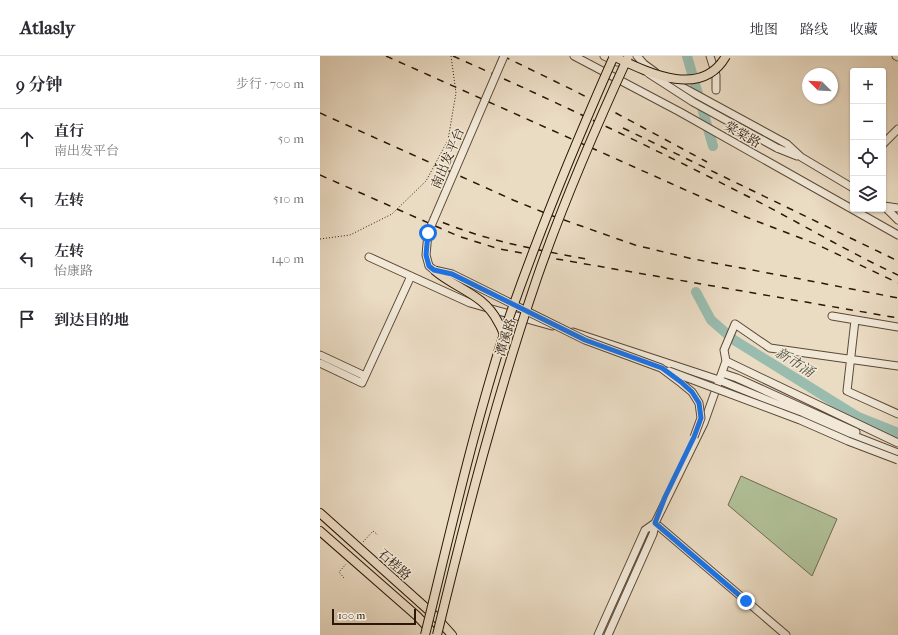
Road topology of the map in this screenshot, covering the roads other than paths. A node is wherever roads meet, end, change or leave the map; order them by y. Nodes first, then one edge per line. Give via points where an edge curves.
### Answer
1 (504, 56) edge
2 (574, 56) edge
3 (609, 56) edge
4 (629, 56) edge
5 (637, 56) edge
6 (710, 56) edge
7 (726, 56) edge
8 (625, 66) junction
9 (640, 69) junction
10 (602, 70) junction
11 (620, 80) junction
12 (670, 82) junction
13 (716, 90) dead end
14 (898, 129) edge
15 (886, 141) edge
16 (801, 157) junction
17 (850, 186) edge
18 (886, 206) edge
19 (886, 207) edge
20 (886, 208) edge
21 (898, 208) edge
22 (898, 214) edge
23 (898, 220) edge
24 (898, 235) edge
25 (369, 257) dead end
26 (434, 270) junction
27 (411, 276) junction
28 (832, 316) dead end
29 (855, 320) junction
30 (898, 327) edge
31 (320, 355) edge
32 (850, 359) junction
33 (726, 361) junction
34 (320, 363) edge
35 (898, 366) edge
36 (662, 368) junction
37 (721, 377) junction
38 (364, 380) junction
39 (898, 414) edge
40 (898, 443) edge
41 (898, 448) edge
42 (898, 453) edge
43 (898, 460) edge
44 (320, 513) edge
45 (655, 523) junction
46 (320, 531) edge
47 (436, 588) junction
48 (425, 635) edge
49 (436, 635) edge
50 (452, 635) edge
51 (598, 635) edge
52 (608, 635) edge
53 (786, 635) edge

1 - 26 street, 南出发平台, bridge via 428,233 426,255 429,266
2 - 10 street, 棠棠路
3 - 8 street, 棠棠路
3 - 9 main road, bridge
3 - 10 street
3 - 47 main road, 潭溪路, bridge via 509,319 467,462
4 - 8 street
4 - 49 main road, 潭溪路, bridge via 557,224 528,306 483,456
5 - 12 street
6 - 13 street via 716,75
7 - 9 main road, bridge via 710,73 690,80 675,79
8 - 11 street
8 - 12 street, 棠棠路
9 - 16 street, bridge via 693,102 777,148
10 - 11 street, 棠棠路
11 - 24 street, 棠棠路
12 - 16 street, 棠棠路 via 787,144
14 - 15 street
16 - 17 street, 棠棠路
18 - 21 street
19 - 22 street
20 - 23 street
25 - 27 street
26 - 36 street, bridge via 452,274 585,340
26 - 47 main road, bridge via 491,309 503,332 504,340 448,558
27 - 37 street via 470,303
27 - 38 street
28 - 29 street
29 - 30 street
29 - 32 street
31 - 38 street
32 - 33 street via 770,348 735,324 724,350
32 - 35 street
32 - 39 street via 846,391
33 - 37 street
33 - 40 street
34 - 38 street
36 - 43 street, bridge
36 - 45 street, bridge via 692,392 699,403 701,418
37 - 41 street via 737,378 869,438
37 - 42 street
37 - 45 street via 704,423
44 - 50 main road, 石槎路 via 435,616
45 - 51 street via 645,530
45 - 52 street via 653,534
45 - 53 street
46 - 49 main road, 石槎路
47 - 48 main road, 潭溪路, bridge

